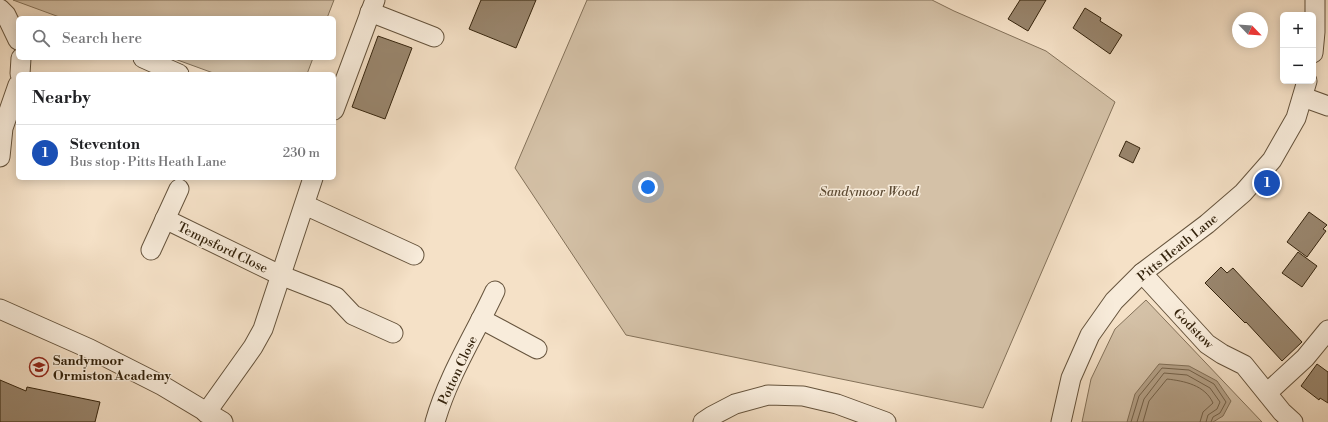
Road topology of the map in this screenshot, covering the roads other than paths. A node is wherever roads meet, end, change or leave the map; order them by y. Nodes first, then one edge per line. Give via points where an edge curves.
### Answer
1 (1315, 0) edge
2 (372, 6) edge
3 (0, 9) edge
4 (16, 36) edge
5 (434, 37) dead end
6 (1313, 48) edge
7 (21, 60) edge
8 (148, 60) edge
9 (20, 72) edge
10 (174, 72) edge
11 (1305, 89) edge
12 (16, 91) edge
13 (336, 105) edge
14 (1328, 106) edge
15 (0, 157) edge
16 (312, 180) edge
17 (179, 189) dead end
18 (305, 205) junction
19 (165, 219) junction
20 (151, 250) dead end
21 (414, 255) dead end
22 (1142, 273) junction
23 (280, 275) junction
24 (494, 291) dead end
25 (0, 309) edge
26 (482, 319) junction
27 (1328, 330) edge
28 (393, 334) dead end
29 (537, 349) dead end
30 (1267, 393) junction
31 (206, 413) junction
32 (223, 422) edge
33 (435, 422) edge
34 (703, 422) edge
35 (886, 422) edge
36 (1061, 422) edge
37 (1293, 422) edge

1 - 6 street
2 - 5 street
2 - 13 street
3 - 4 street
7 - 9 street
8 - 10 street
11 - 14 street
11 - 22 street, Pitts Heath Lane via 1296,118 1272,160 1243,193
12 - 15 street via 4,128
16 - 18 street
17 - 19 street, Tempsford Close
18 - 21 street
18 - 23 street
19 - 20 street, Tempsford Close
19 - 23 street, Tempsford Close
22 - 30 street, Godstow via 1207,344 1244,365
22 - 36 street, Pitts Heath Lane via 1114,301 1090,335 1071,378
23 - 28 street, Tempsford Close via 336,297 353,315
23 - 31 street via 262,329 253,347
24 - 26 street, Potton Close
25 - 31 street via 90,349 163,386
26 - 29 street, Potton Close
26 - 33 street, Potton Close via 452,376
27 - 30 street via 1305,358
30 - 37 street, Godstow
31 - 32 street
34 - 35 street via 735,404 768,395 803,396 837,404

